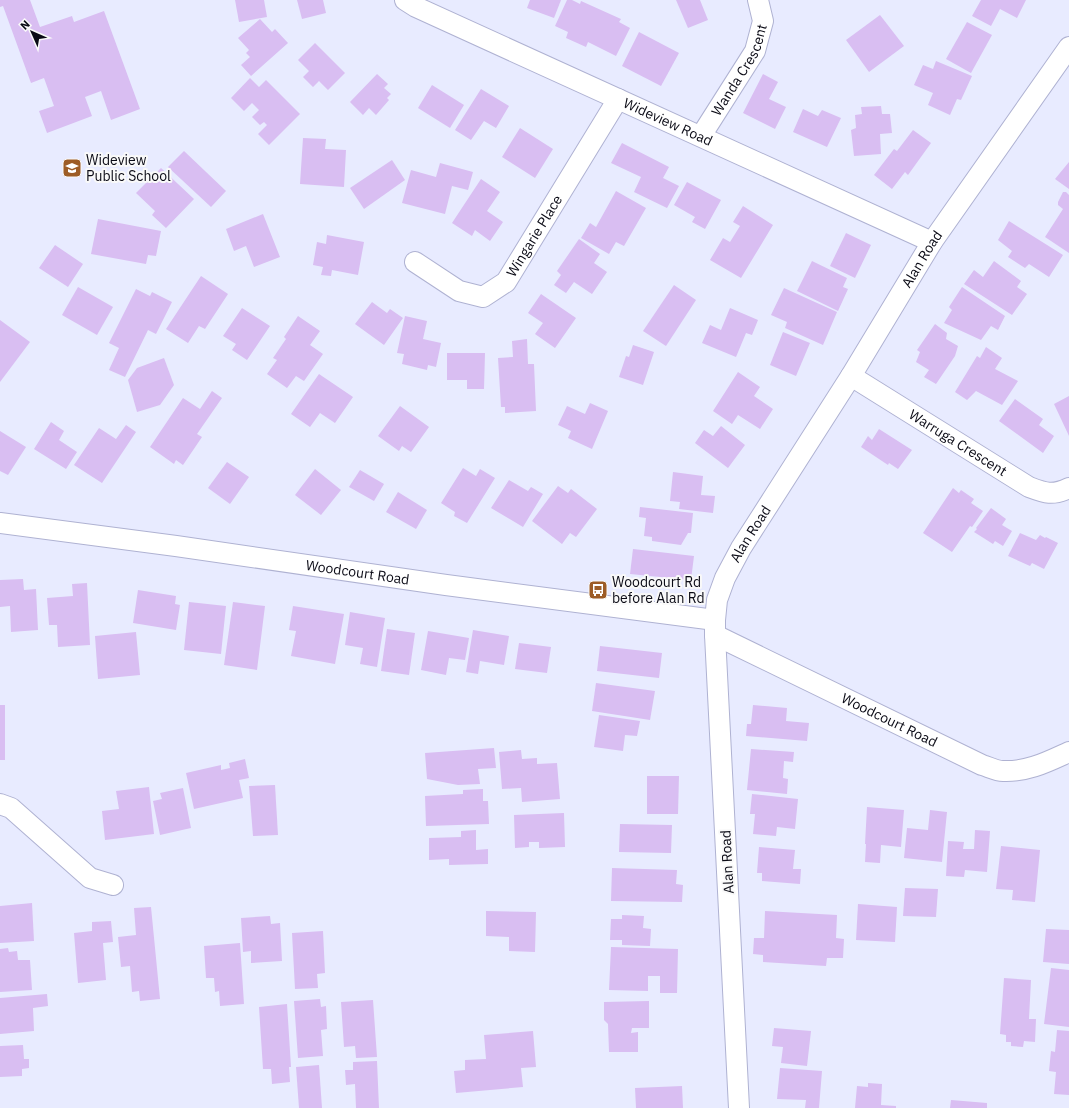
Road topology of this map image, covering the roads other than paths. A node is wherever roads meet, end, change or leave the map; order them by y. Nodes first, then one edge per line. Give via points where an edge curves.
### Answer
1 (405, 0) edge
2 (758, 0) edge
3 (1069, 47) edge
4 (618, 99) junction
5 (701, 136) junction
6 (932, 242) junction
7 (415, 262) dead end
8 (851, 376) junction
9 (1069, 488) edge
10 (0, 523) edge
11 (715, 627) junction
12 (1069, 752) edge
13 (0, 804) edge
14 (113, 885) dead end
15 (740, 1108) edge

1 - 4 street, Wideview Road
2 - 5 street, Wanda Crescent via 763,21 755,51
3 - 6 street, Alan Road
4 - 5 street, Wideview Road
4 - 7 street, Wingarie Place via 506,282 483,297 459,290
5 - 6 street, Wideview Road
6 - 8 street, Alan Road
8 - 9 street, Warruga Crescent via 1029,487 1044,493 1060,492
8 - 11 street, Alan Road via 738,554 717,600
10 - 11 street, Woodcourt Road via 454,586
11 - 12 street, Woodcourt Road via 982,765 1002,771 1027,770
11 - 15 street, Alan Road
13 - 14 street via 11,808 90,878

